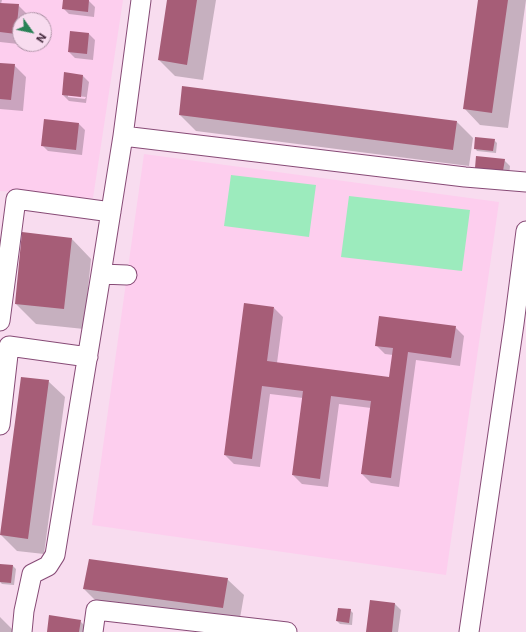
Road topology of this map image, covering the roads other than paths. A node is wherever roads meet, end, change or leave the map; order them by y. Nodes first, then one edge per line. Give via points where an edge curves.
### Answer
1 (141, 0) edge
2 (123, 136) junction
3 (526, 182) edge
4 (111, 212) junction
5 (526, 232) edge
6 (101, 274) junction
7 (127, 275) dead end
8 (0, 321) edge
9 (5, 339) edge
10 (88, 357) junction
11 (0, 424) edge
12 (22, 632) edge
13 (93, 632) edge
14 (287, 632) edge
15 (469, 632) edge

1 - 2 lane
2 - 3 lane
2 - 4 lane
4 - 6 lane
4 - 8 lane via 16,200
5 - 15 lane
6 - 7 lane
6 - 10 lane
9 - 10 lane
9 - 11 lane
10 - 12 lane via 55,555 48,566 32,574
13 - 14 lane via 96,610

